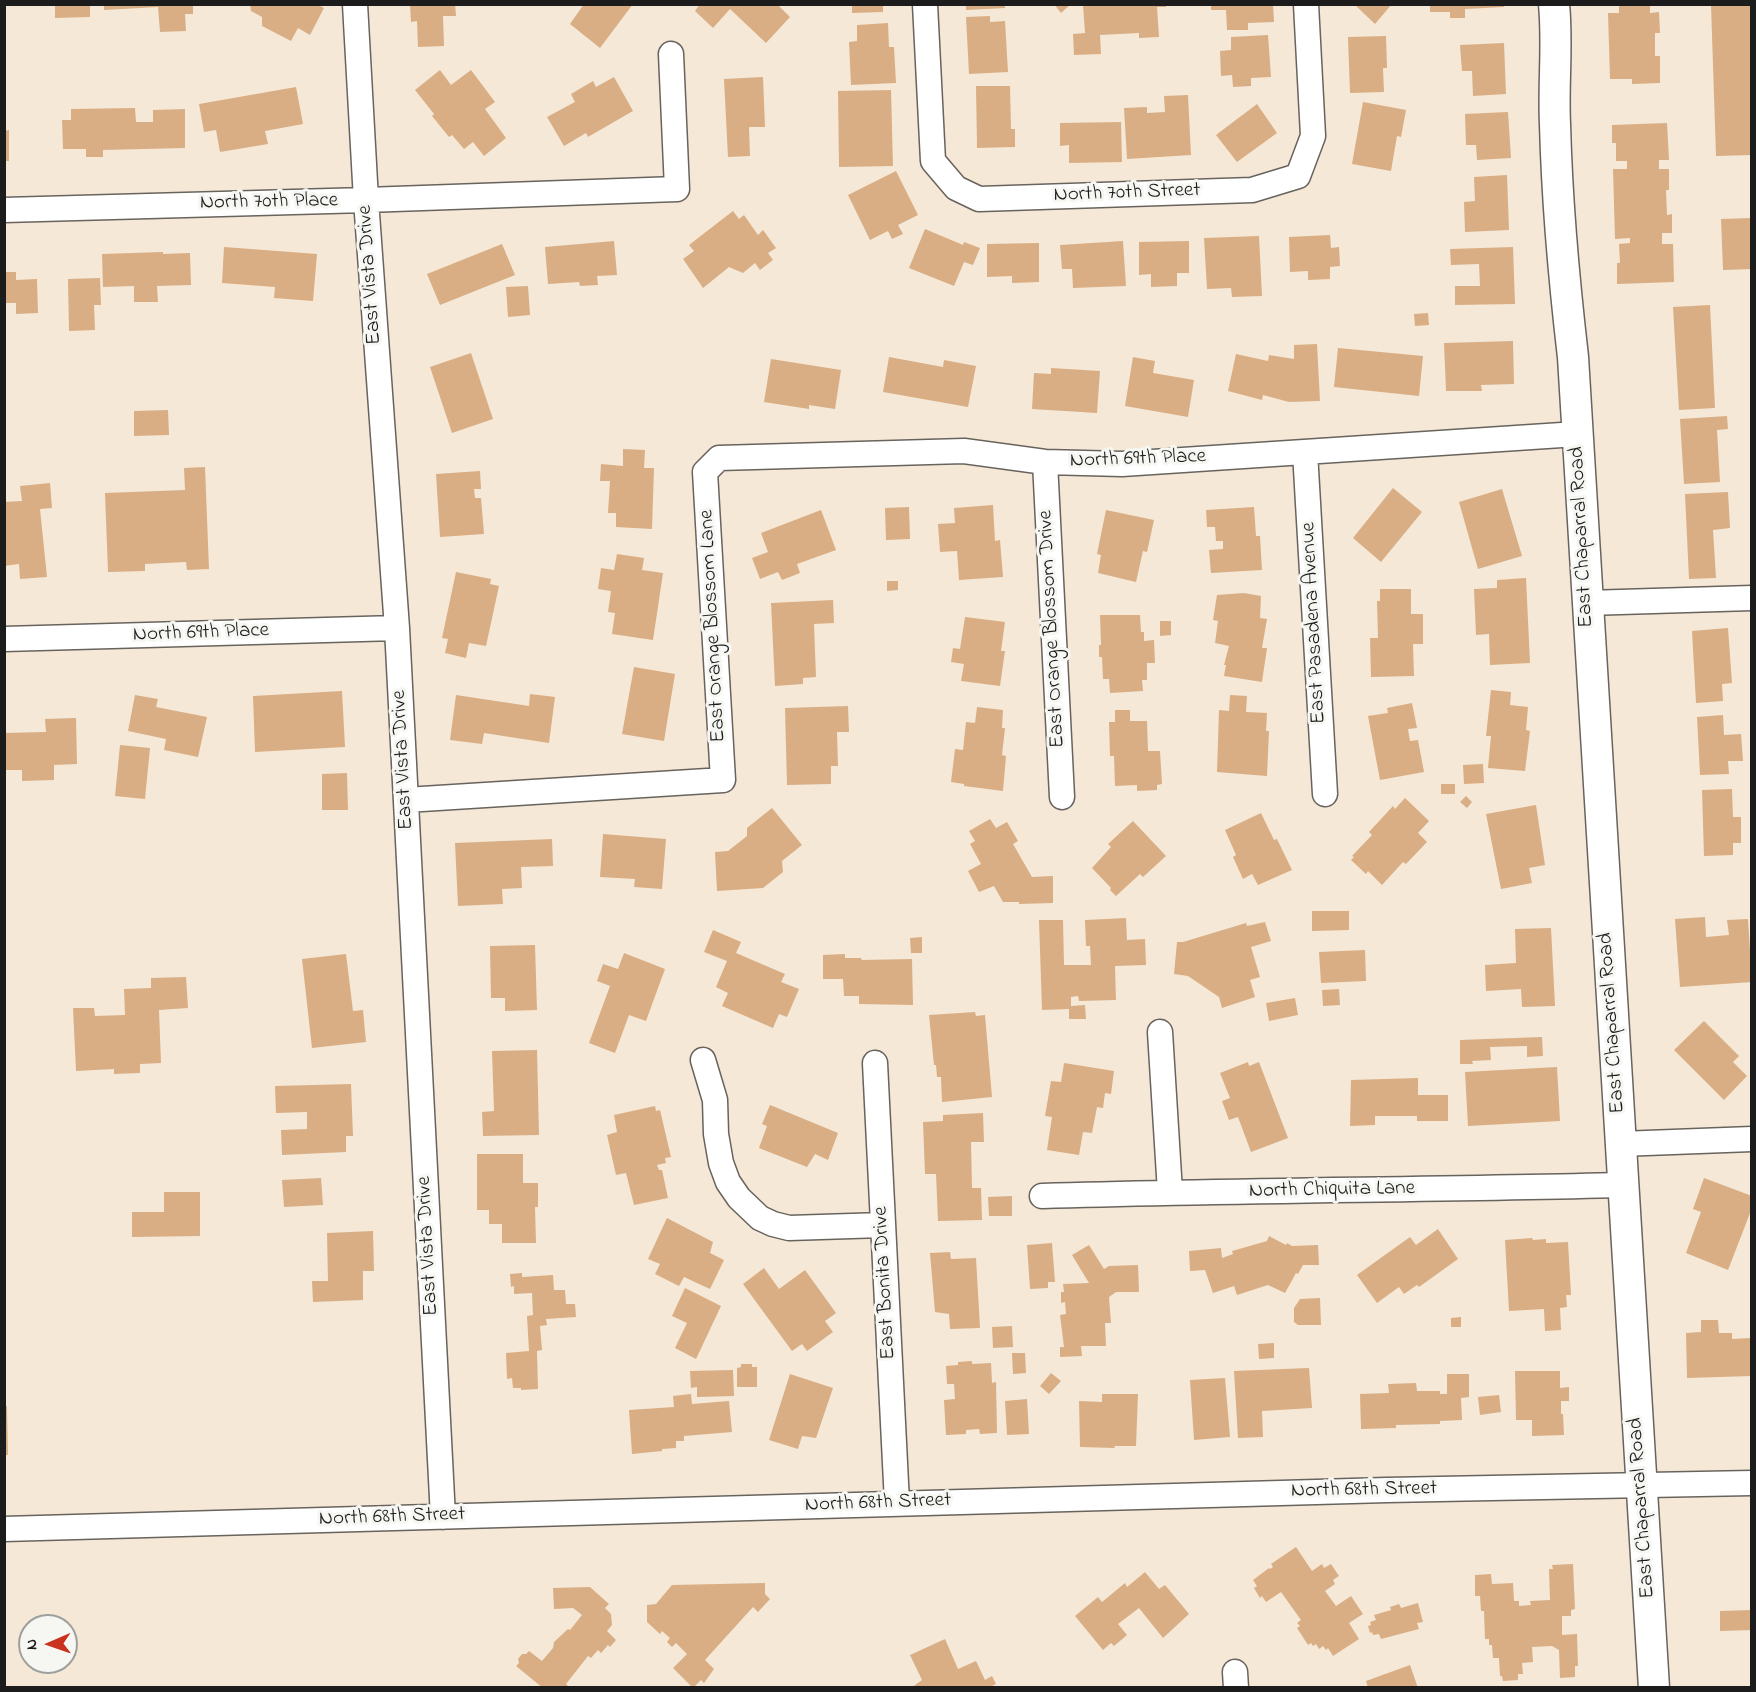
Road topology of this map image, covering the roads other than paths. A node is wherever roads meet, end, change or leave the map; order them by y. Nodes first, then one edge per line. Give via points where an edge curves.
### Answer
1 (355, 4) edge
2 (925, 4) edge
3 (1306, 4) edge
4 (1554, 4) edge
5 (1573, 4) edge
6 (670, 54) dead end
7 (366, 200) junction
8 (4, 210) edge
9 (1573, 357) junction
10 (1577, 434) junction
11 (1305, 452) junction
12 (1045, 462) junction
13 (705, 472) joint
14 (1752, 598) edge
15 (1587, 603) junction
16 (397, 628) junction
17 (4, 639) edge
18 (1325, 794) dead end
19 (1062, 796) dead end
20 (406, 800) junction
21 (1160, 1032) dead end
22 (703, 1060) dead end
23 (875, 1063) dead end
24 (1752, 1139) edge
25 (1620, 1144) junction
26 (1623, 1185) junction
27 (1170, 1192) junction
28 (1042, 1196) dead end
29 (883, 1225) junction
30 (1752, 1483) edge
31 (1643, 1486) junction
32 (897, 1503) junction
33 (443, 1516) junction
34 (4, 1529) edge
35 (1654, 1688) edge

1 - 7 street, East Vista Drive
2 - 3 street, North 70th Street via 933,161 956,188 979,199 1252,190 1298,176 1313,136
4 - 9 main road, East Chaparral Road via 1555,135
5 - 9 main road, East Chaparral Road via 1582,294
6 - 7 street, North 70th Place via 677,189
7 - 8 street, North 70th Place
7 - 16 street, East Vista Drive
9 - 10 main road, East Chaparral Road
10 - 11 street, North 69th Place
10 - 15 main road, East Chaparral Road
11 - 12 street, North 69th Place via 1122,464
11 - 18 street, East Pasadena Avenue
12 - 13 street, North 69th Place via 964,451 719,458
12 - 19 street, East Orange Blossom Drive
13 - 20 street, East Orange Blossom Lane via 723,780
14 - 15 street
15 - 25 main road, East Chaparral Road
16 - 17 street, North 69th Place
16 - 20 street, East Vista Drive
20 - 33 street, East Vista Drive
21 - 27 street
22 - 29 street via 715,1100 721,1163 739,1198 760,1218 789,1228
23 - 29 street, East Bonita Drive
24 - 25 street
25 - 26 main road, East Chaparral Road
26 - 27 street, North Chiquita Lane
26 - 31 main road, East Chaparral Road
27 - 28 street, North Chiquita Lane
29 - 32 street, East Bonita Drive
30 - 31 street, North 68th Street
31 - 32 street, North 68th Street
31 - 35 main road, East Chaparral Road
32 - 33 street, North 68th Street
33 - 34 street, North 68th Street

